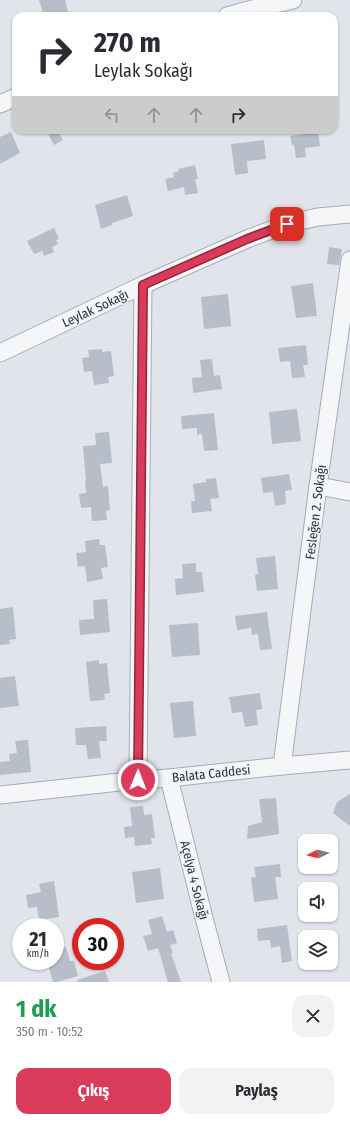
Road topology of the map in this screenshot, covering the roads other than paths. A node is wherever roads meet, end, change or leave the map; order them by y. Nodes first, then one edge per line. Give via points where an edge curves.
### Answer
1 (293, 0) edge
2 (240, 12) edge
3 (12, 99) edge
4 (0, 104) edge
5 (350, 214) edge
6 (350, 260) edge
7 (143, 285) junction
8 (0, 353) edge
9 (318, 486) junction
10 (350, 492) edge
11 (350, 760) edge
12 (282, 766) junction
13 (169, 778) junction
14 (138, 780) junction
15 (0, 795) edge
16 (221, 982) edge

1 - 2 street
3 - 4 street
5 - 7 street, Leylak Sokağı via 318,217 287,224
6 - 9 street, Fesleğen 2. Sokağı
7 - 8 street, Leylak Sokağı
7 - 14 street
9 - 10 street
9 - 12 street, Fesleğen 2. Sokağı
11 - 12 street, Balata Caddesi
12 - 13 street, Balata Caddesi
13 - 14 street, Balata Caddesi
13 - 16 street, Açelya 4 Sokağı
14 - 15 street, Balata Caddesi

